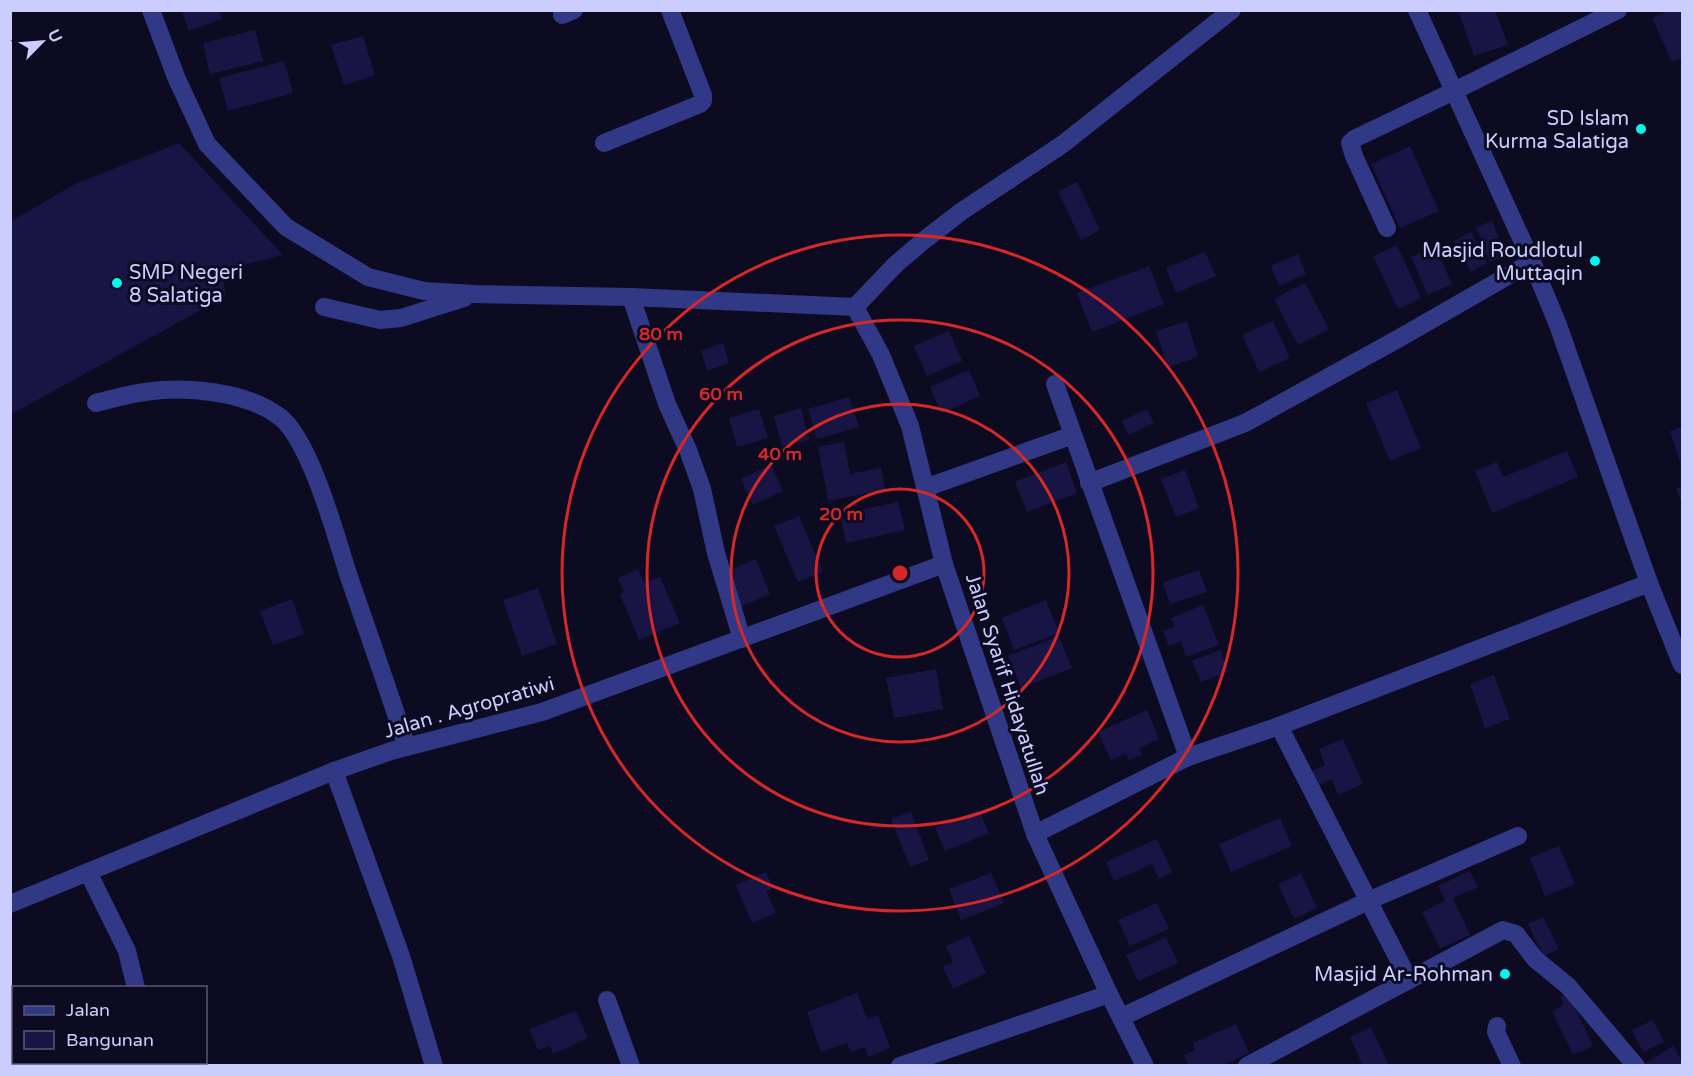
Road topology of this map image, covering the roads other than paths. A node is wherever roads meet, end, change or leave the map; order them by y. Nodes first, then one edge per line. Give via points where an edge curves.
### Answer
1 (151, 10) edge
2 (670, 10) edge
3 (1232, 10) edge
4 (1417, 10) edge
5 (1618, 10) edge
6 (1454, 92) junction
7 (604, 144) dead end
8 (1387, 228) dead end
9 (1532, 262) junction
10 (474, 294) junction
11 (631, 297) junction
12 (324, 307) dead end
13 (855, 307) junction
14 (1056, 384) dead end
15 (96, 403) dead end
16 (1073, 435) junction
17 (1089, 483) junction
18 (925, 488) junction
19 (944, 564) junction
20 (1649, 583) junction
21 (742, 639) junction
22 (1683, 665) edge
23 (1279, 726) junction
24 (407, 747) junction
25 (1188, 758) junction
26 (334, 771) junction
27 (1035, 834) junction
28 (1518, 836) dead end
29 (88, 872) junction
30 (1368, 901) junction
31 (10, 904) edge
32 (1409, 980) junction
33 (136, 986) edge
34 (1109, 994) junction
35 (607, 1000) dead end
36 (1122, 1017) junction
37 (1497, 1026) dead end
38 (434, 1065) edge
39 (631, 1065) edge
40 (900, 1065) edge
41 (1145, 1065) edge
42 (1247, 1065) edge
43 (1512, 1065) edge
44 (1636, 1065) edge

1 - 10 street via 207,144 286,227 368,278 424,291
2 - 7 street via 703,101
3 - 13 street via 1064,144 923,241
4 - 6 street
5 - 6 street
6 - 8 street via 1350,143
6 - 9 street
9 - 17 street via 1245,423
9 - 20 street
10 - 11 street
10 - 12 street via 401,318 380,320
11 - 13 street
11 - 21 street via 667,404 702,489
13 - 18 street, Jalan Syarif Hidayatullah via 902,407
14 - 16 street
15 - 24 street via 146,392 208,391 260,405 287,423 317,483
16 - 17 street
16 - 18 street
17 - 25 street
18 - 19 street, Jalan Syarif Hidayatullah
19 - 21 street, Jalan . Agropratiwi
19 - 27 street, Jalan Syarif Hidayatullah
20 - 22 street
20 - 23 street
21 - 24 street, Jalan . Agropratiwi via 542,712
23 - 25 street
23 - 30 street
24 - 26 street, Jalan . Agropratiwi
25 - 27 street
26 - 29 street, Jalan . Agropratiwi
26 - 38 street via 401,956
27 - 34 street, Jalan Syarif Hidayatullah
28 - 30 street
29 - 31 street, Jalan . Agropratiwi
29 - 33 street via 127,951
30 - 32 street
30 - 36 street
32 - 42 street
32 - 44 street via 1503,930 1509,931 1568,986
34 - 36 street, Jalan Syarif Hidayatullah
34 - 40 street
35 - 39 street
36 - 41 street, Jalan Syarif Hidayatullah
37 - 43 street via 1496,1032

